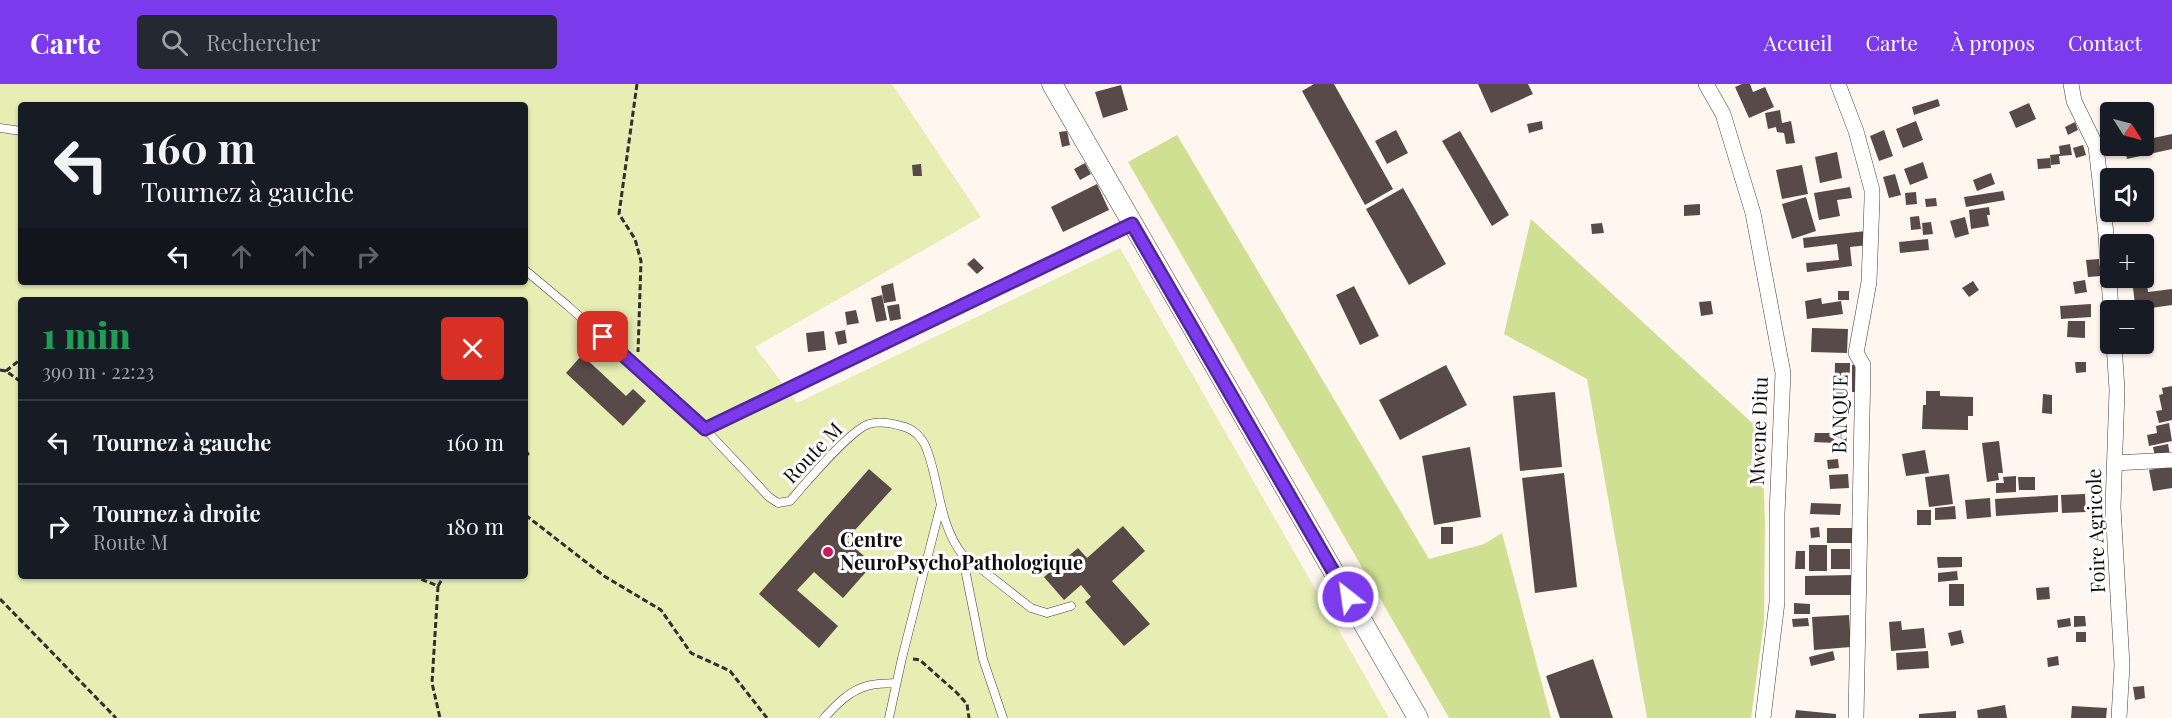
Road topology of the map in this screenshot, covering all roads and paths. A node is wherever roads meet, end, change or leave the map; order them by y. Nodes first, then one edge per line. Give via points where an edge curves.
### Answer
1 (637, 84) edge
2 (1052, 84) edge
3 (1706, 84) edge
4 (1838, 84) edge
5 (2071, 84) edge
6 (0, 128) edge
7 (18, 131) edge
8 (1132, 224) junction
9 (528, 273) edge
10 (2111, 300) edge
11 (2115, 354) edge
12 (18, 361) edge
13 (638, 368) junction
14 (0, 370) edge
15 (6, 371) junction
16 (18, 380) edge
17 (705, 429) junction
18 (2172, 460) edge
19 (2115, 463) junction
20 (940, 508) junction
21 (528, 517) edge
22 (962, 554) junction
23 (420, 579) edge
24 (442, 579) edge
25 (438, 586) junction
26 (0, 599) edge
27 (1071, 606) dead end
28 (902, 657) junction
29 (896, 683) junction
30 (116, 718) edge
31 (440, 718) edge
32 (767, 718) edge
33 (824, 718) edge
34 (890, 718) edge
35 (969, 718) edge
36 (1003, 718) edge
37 (1418, 718) edge
38 (1763, 718) edge
39 (1856, 718) edge
40 (2119, 718) edge

1 - 13 path via 620,214 635,239 641,261
2 - 8 street
3 - 38 street, Mwene Ditu via 1723,114 1753,213 1783,373 1777,602
4 - 39 street, BANQUE via 1872,190 1869,282 1856,353 1863,365
5 - 10 street via 2074,101 2096,146
6 - 7 lane
8 - 17 lane
8 - 37 street
9 - 13 lane, Route M
11 - 19 street, Foire Agricole
12 - 15 path
13 - 17 lane, Route M
14 - 15 path
15 - 16 path
17 - 20 lane, Route M via 778,503 790,501 856,431 870,423 907,427 927,449
18 - 19 street
19 - 40 street, Foire Agricole via 2122,665
20 - 22 lane, Route M
20 - 28 lane
21 - 32 path via 604,576 661,610 691,653 730,671
22 - 27 lane, Route M via 1031,608 1047,613
22 - 36 lane via 983,659
23 - 25 path
24 - 25 path
25 - 31 path via 432,683
26 - 30 path
28 - 29 lane
28 - 35 path via 920,660 957,693 967,705
29 - 33 lane via 858,689
29 - 34 lane

